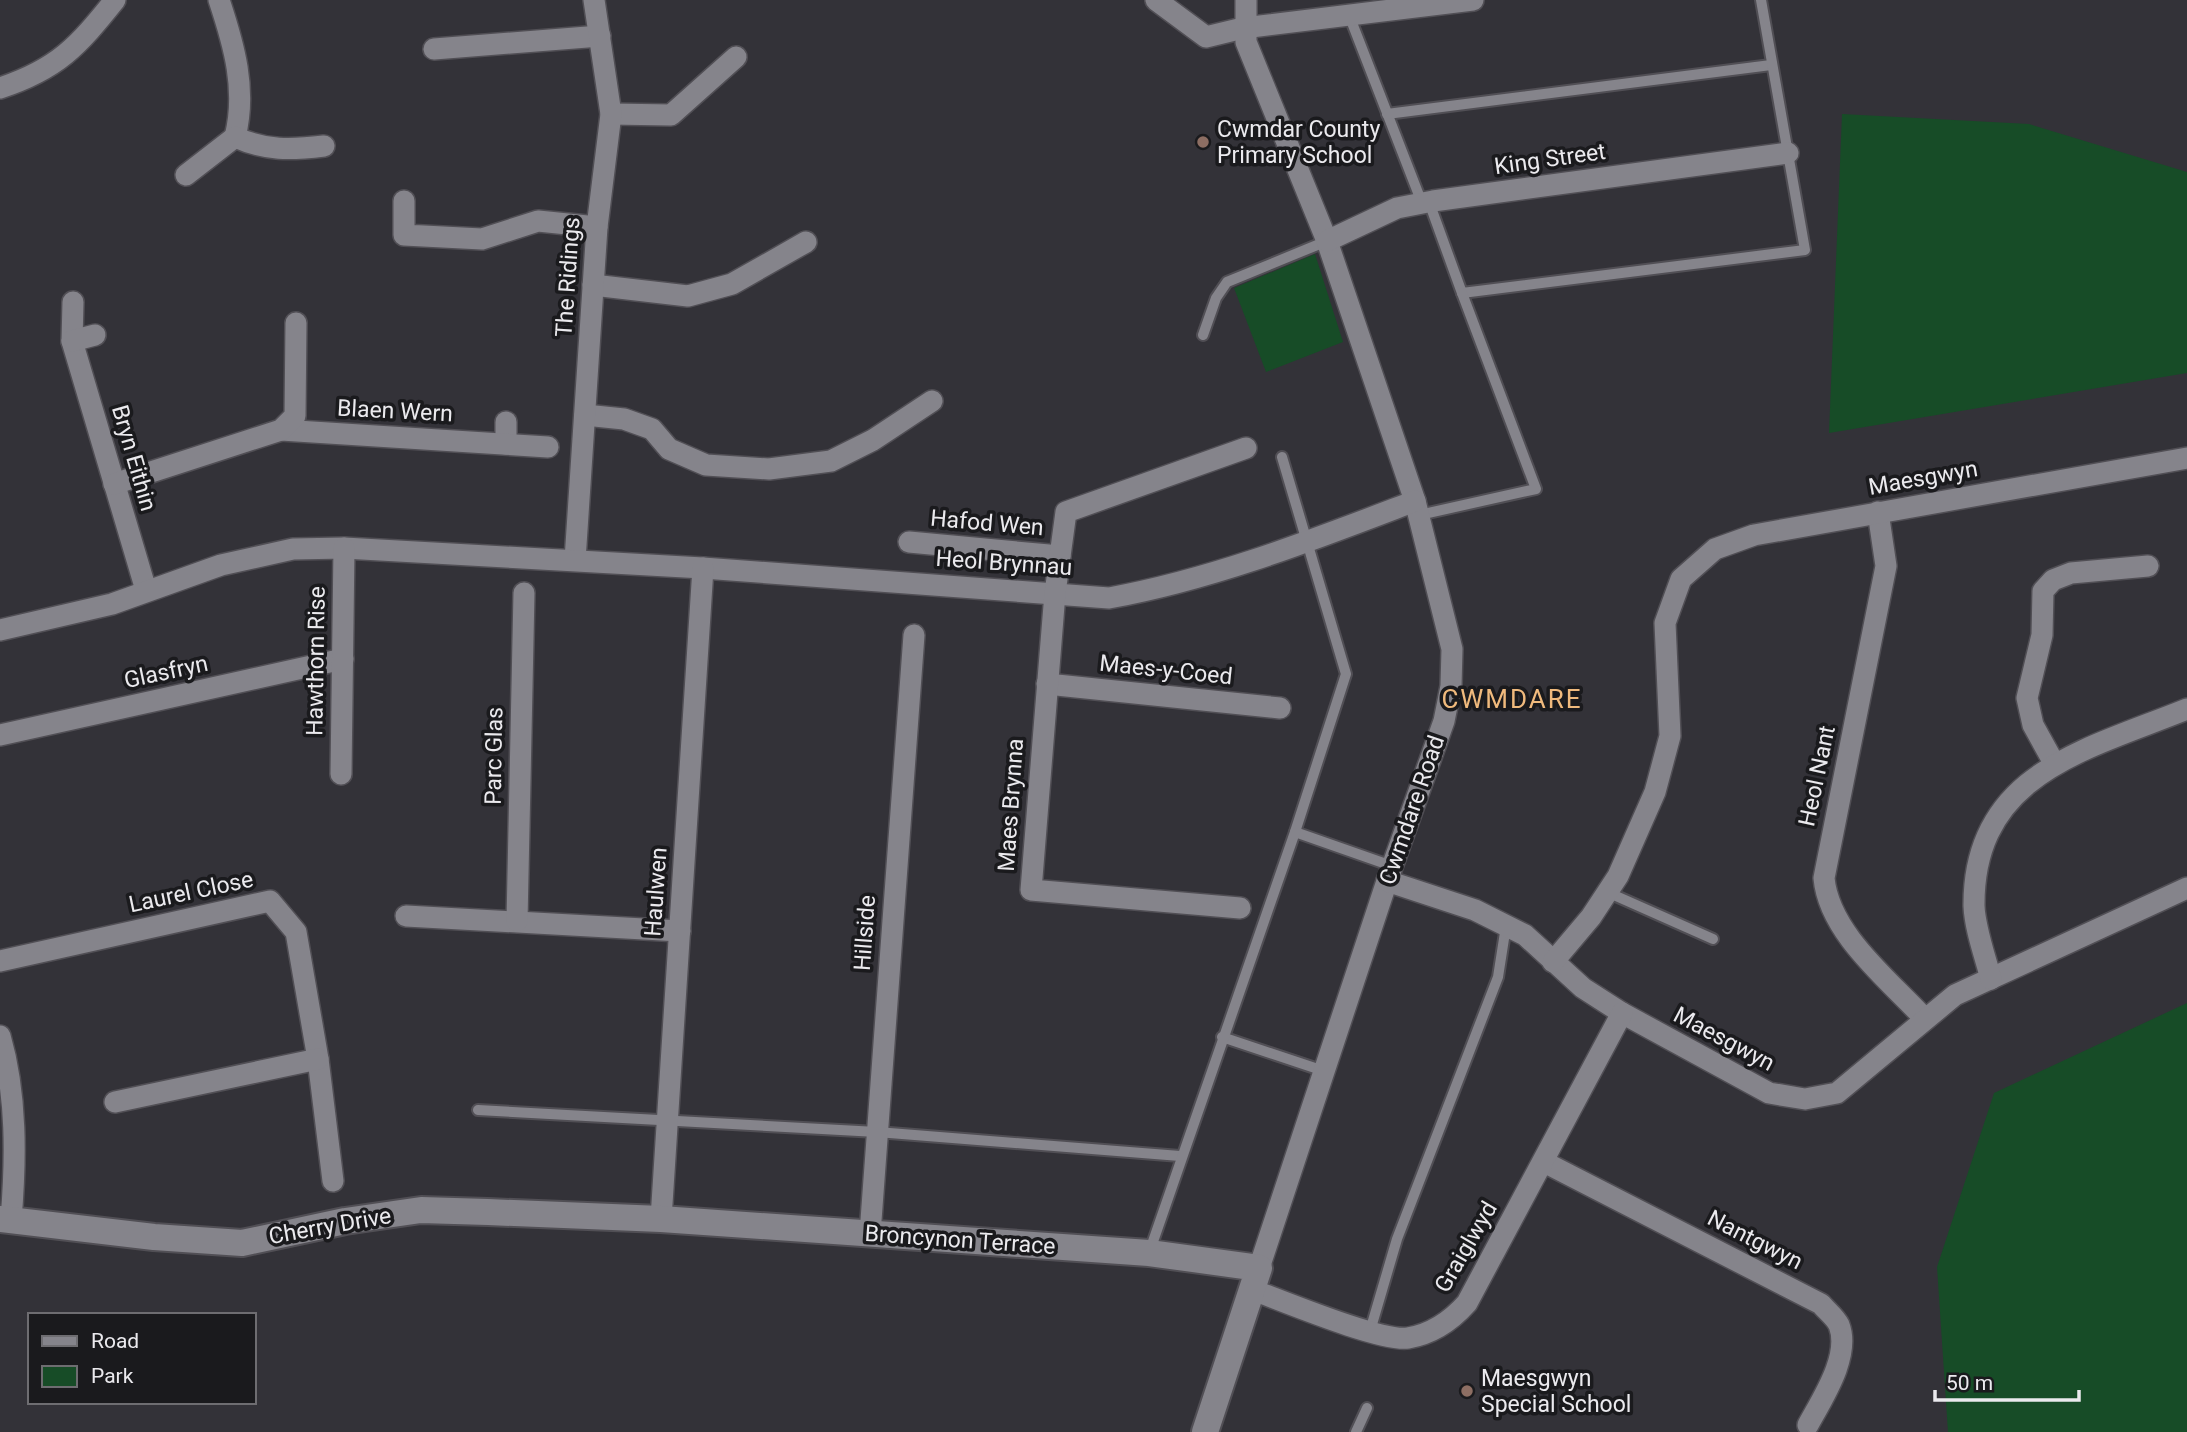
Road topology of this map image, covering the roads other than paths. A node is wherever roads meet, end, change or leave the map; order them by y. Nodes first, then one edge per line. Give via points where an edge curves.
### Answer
1 (115, 0) edge
2 (219, 0) edge
3 (594, 0) edge
4 (1156, 0) edge
5 (1246, 0) edge
6 (1474, 0) edge
7 (1761, 0) edge
8 (1349, 15) junction
9 (1244, 27) junction
10 (600, 36) junction
11 (434, 49) dead end
12 (736, 57) dead end
13 (1771, 65) junction
14 (0, 88) edge
15 (611, 114) junction
16 (1387, 114) junction
17 (235, 137) junction
18 (324, 146) dead end
19 (1788, 153) junction
20 (186, 175) dead end
21 (404, 201) dead end
22 (1426, 203) junction
23 (597, 227) junction
24 (1327, 241) junction
25 (806, 242) dead end
26 (593, 285) junction
27 (1462, 293) junction
28 (73, 302) dead end
29 (296, 323) dead end
30 (95, 335) dead end
31 (1203, 335) dead end
32 (72, 341) junction
33 (932, 401) dead end
34 (585, 415) junction
35 (506, 422) dead end
36 (281, 430) junction
37 (506, 444) junction
38 (548, 447) dead end
39 (1247, 448) dead end
40 (1282, 457) dead end
41 (2187, 458) edge
42 (114, 484) junction
43 (1417, 508) junction
44 (1878, 512) junction
45 (1309, 541) junction
46 (909, 542) dead end
47 (344, 548) junction
48 (1060, 556) junction
49 (575, 560) junction
50 (2148, 566) dead end
51 (703, 568) junction
52 (146, 590) junction
53 (524, 593) dead end
54 (1055, 593) junction
55 (0, 630) edge
56 (914, 635) dead end
57 (343, 659) junction
58 (1047, 684) junction
59 (1280, 708) dead end
60 (2187, 709) edge
61 (0, 735) edge
62 (2054, 763) junction
63 (341, 774) dead end
64 (1295, 832) junction
65 (1389, 873) junction
66 (2187, 888) edge
67 (1607, 892) junction
68 (1240, 908) dead end
69 (407, 916) dead end
70 (516, 921) junction
71 (1506, 926) junction
72 (680, 931) junction
73 (1713, 939) dead end
74 (0, 961) edge
75 (1553, 962) junction
76 (1991, 979) junction
77 (1622, 1013) junction
78 (1924, 1018) junction
79 (0, 1036) edge
80 (1222, 1037) junction
81 (318, 1059) junction
82 (1324, 1071) junction
83 (115, 1102) dead end
84 (478, 1110) dead end
85 (667, 1120) junction
86 (877, 1132) junction
87 (1180, 1156) junction
88 (1544, 1162) junction
89 (333, 1181) dead end
90 (6, 1219) edge
91 (661, 1219) junction
92 (870, 1234) junction
93 (1149, 1252) junction
94 (1256, 1279) junction
95 (1370, 1331) junction
96 (1367, 1408) dead end
97 (1808, 1425) dead end
98 (1205, 1432) edge
99 (1356, 1432) edge

1 - 14 street via 78,47 34,77
2 - 17 street via 237,55 240,116
3 - 10 street, The Ridings
4 - 9 street via 1206,37
5 - 9 street, Cwmdare Road
6 - 8 street
7 - 13 lane
8 - 9 street
8 - 16 lane
9 - 24 street, Cwmdare Road via 1252,63
10 - 11 street
10 - 15 street, The Ridings
12 - 15 street via 671,115
13 - 16 lane
13 - 19 lane
15 - 23 street, The Ridings
16 - 22 lane
17 - 18 street via 258,147 285,150
17 - 20 street
19 - 22 street, King Street
19 - 27 lane via 1805,250
21 - 23 street via 404,235 482,239 538,221
22 - 24 street, King Street via 1397,208
22 - 27 lane
23 - 26 street, The Ridings
24 - 31 lane via 1227,282
24 - 43 street, Cwmdare Road
25 - 26 street via 732,284 688,296
26 - 34 street, The Ridings
27 - 43 lane via 1536,489
28 - 32 street, Bryn Eithin
29 - 36 street via 295,416
30 - 32 street
32 - 42 street, Bryn Eithin
33 - 34 street via 831,461 769,469 705,465 668,449 652,429 624,419
34 - 49 street, The Ridings
35 - 37 street
36 - 37 street, Blaen Wern
36 - 42 street, Blaen Wern
37 - 38 street, Blaen Wern
39 - 48 street via 1066,512
40 - 45 lane
41 - 44 street, Maesgwyn
42 - 52 street, Bryn Eithin
43 - 45 street, Heol Brynnau
43 - 65 street, Cwmdare Road via 1452,649 1451,687 1444,721
44 - 67 street, Maesgwyn via 1754,535 1715,549 1681,579 1665,623 1670,736 1656,792
44 - 78 street, Heol Nant via 1885,578 1824,878 1825,897 1846,934
45 - 54 street, Heol Brynnau via 1170,587 1109,598
45 - 64 lane via 1346,674
46 - 48 street, Hafod Wen
47 - 49 street, Heol Brynnau
47 - 52 street, Heol Brynnau via 293,549 233,562
47 - 57 street, Hawthorn Rise
48 - 54 street
49 - 51 street, Heol Brynnau
50 - 62 street via 2070,572 2043,591 2042,635 2027,698 2033,725
51 - 54 street, Heol Brynnau
51 - 72 street, Haulwen
52 - 55 street, Heol Brynnau via 112,604
53 - 70 street, Parc Glas
54 - 58 street
56 - 86 street, Hillside
57 - 61 street, Glasfryn
57 - 63 street, Hawthorn Rise
58 - 59 street, Maes-y-Coed
58 - 68 street, Maes Brynna via 1031,890
60 - 62 street
62 - 76 street via 2011,799 1986,833 1976,870 1974,909
64 - 65 lane
64 - 80 lane
65 - 71 street, Maesgwyn
65 - 82 street, Cwmdare Road
66 - 76 street, Maesgwyn
67 - 73 lane
67 - 75 street
69 - 70 street
70 - 72 street
71 - 75 street, Maesgwyn via 1525,936
71 - 95 lane via 1498,977 1397,1239
72 - 85 street, Haulwen
74 - 81 street, Laurel Close via 270,901 296,932
75 - 77 street, Maesgwyn
76 - 78 street, Maesgwyn via 1955,995
77 - 78 street, Maesgwyn via 1769,1093 1805,1099 1837,1093
77 - 88 street, Graiglwyd
79 - 90 street via 7,1061 16,1158
80 - 82 lane
80 - 87 lane
81 - 83 street
81 - 89 street, Laurel Close
82 - 94 street, Cwmdare Road
84 - 85 lane
85 - 86 lane
85 - 91 street, Haulwen
86 - 87 lane
86 - 92 street, Hillside
87 - 93 lane
88 - 95 street, Graiglwyd via 1467,1303 1450,1322 1407,1338
88 - 97 street, Nantgwyn via 1821,1304 1839,1324 1842,1347
90 - 91 street, Cherry Drive via 242,1243 421,1210
91 - 92 street, Broncynon Terrace
92 - 93 street, Broncynon Terrace
93 - 94 street, Broncynon Terrace
94 - 95 street, Graiglwyd
94 - 98 street, Cwmdare Road
96 - 99 lane

